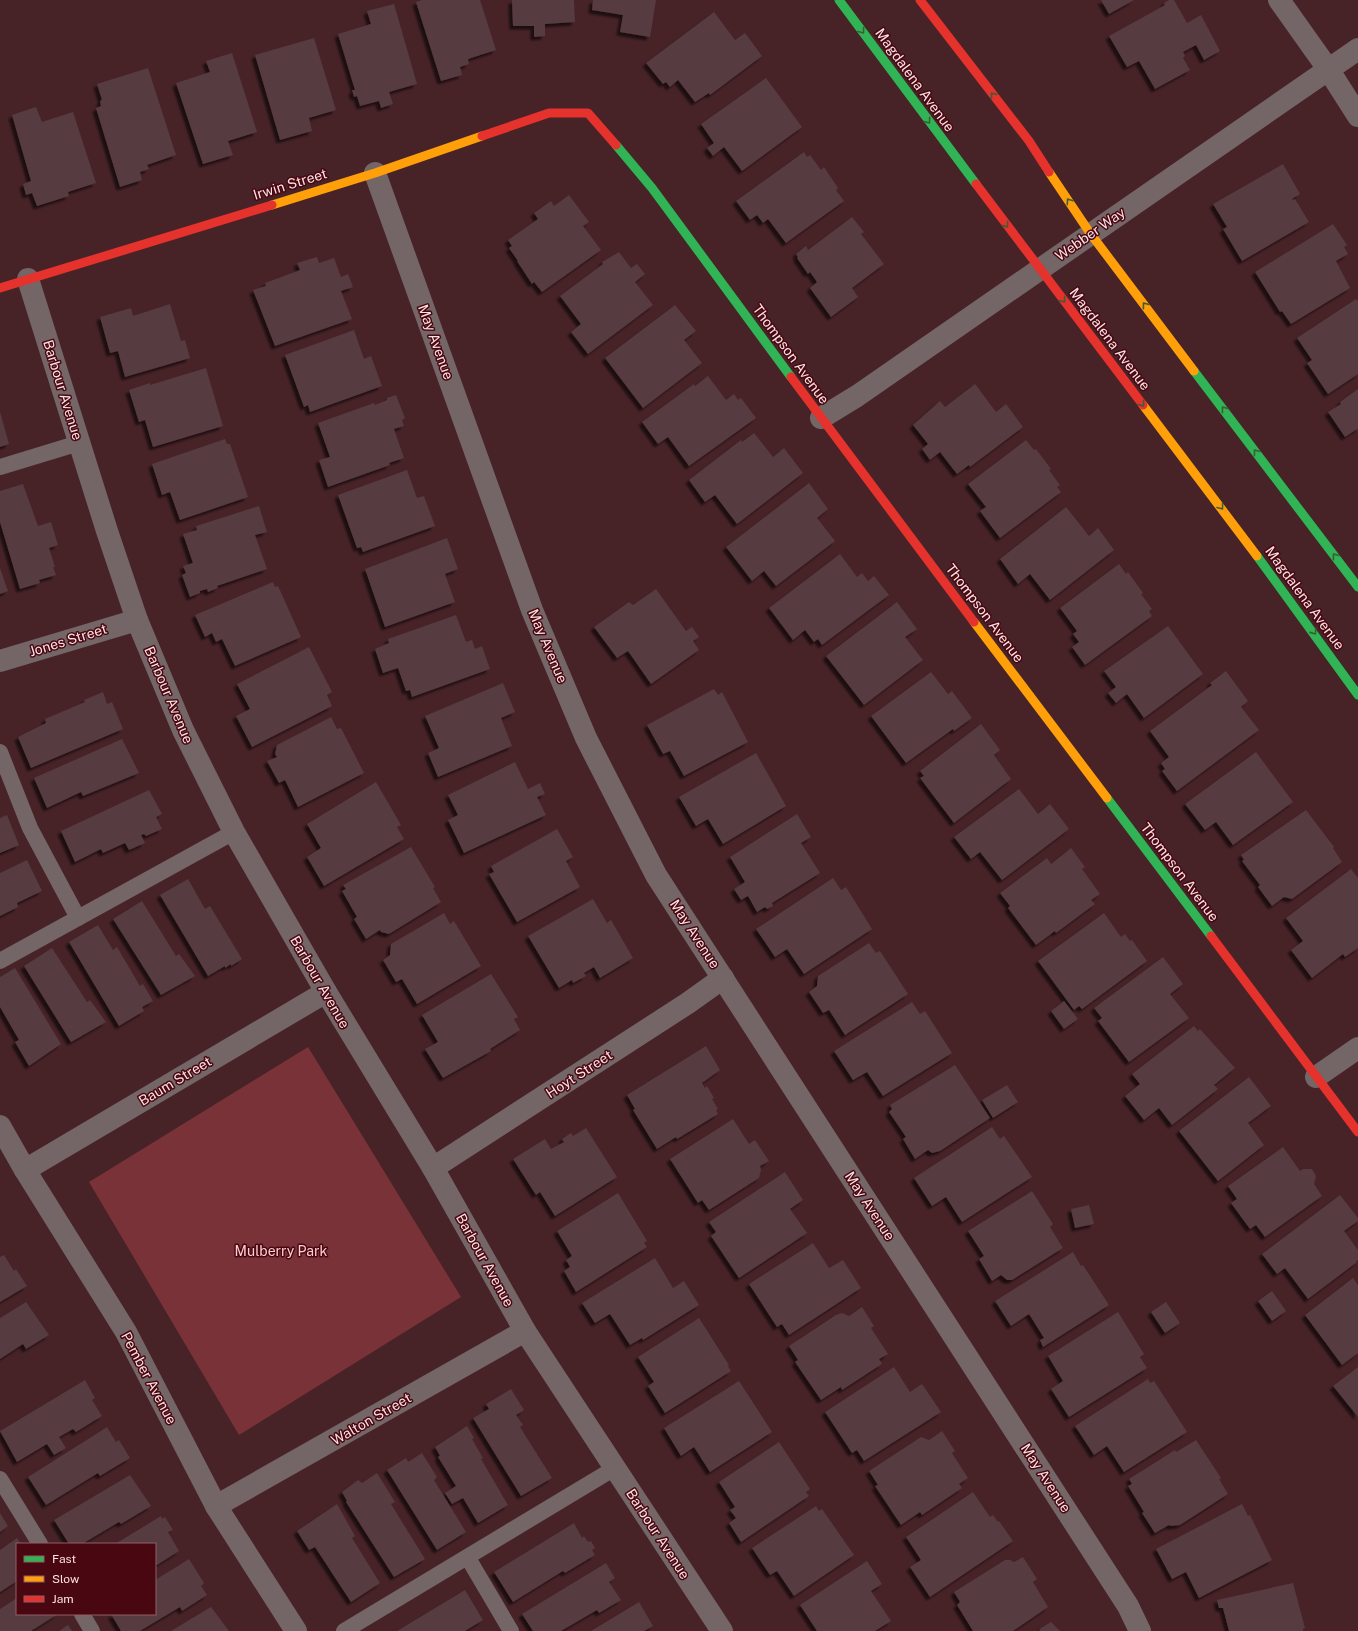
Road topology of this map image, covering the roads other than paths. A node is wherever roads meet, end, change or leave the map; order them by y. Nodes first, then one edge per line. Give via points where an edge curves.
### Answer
1 (839, 0) edge
2 (920, 0) edge
3 (1279, 0) edge
4 (1358, 48) edge
5 (1328, 69) junction
6 (588, 113) joint
7 (1358, 116) edge
8 (375, 173) junction
9 (1090, 233) junction
10 (1040, 269) junction
11 (28, 279) junction
12 (0, 288) edge
13 (821, 418) junction
14 (79, 443) junction
15 (0, 467) edge
16 (1358, 587) edge
17 (137, 620) junction
18 (0, 660) edge
19 (1358, 695) edge
20 (0, 752) edge
21 (234, 832) junction
22 (78, 918) junction
23 (0, 961) edge
24 (723, 978) junction
25 (326, 992) junction
26 (1358, 1048) edge
27 (1316, 1077) junction
28 (0, 1126) edge
29 (1358, 1132) edge
30 (434, 1168) junction
31 (25, 1170) junction
32 (525, 1331) junction
33 (615, 1468) junction
34 (0, 1479) edge
35 (216, 1506) junction
36 (39, 1543) edge
37 (468, 1558) junction
38 (83, 1615) edge
39 (92, 1631) edge
40 (296, 1631) edge
41 (344, 1631) edge
42 (511, 1631) edge
43 (722, 1631) edge
44 (1140, 1631) edge

1 -> 10 street, Magdalena Avenue
9 -> 2 street via 1029,141
3 - 5 street
4 - 5 street, Webber Way
5 - 7 street
5 - 9 street, Webber Way
6 - 8 street, Irwin Street via 549,113
6 - 13 street, Thompson Avenue via 652,188
8 - 11 street, Irwin Street
8 - 24 street, May Avenue via 532,610 586,738 656,875
9 - 10 street, Webber Way
16 -> 9 street
10 - 13 street, Webber Way via 857,396
10 -> 19 street, Magdalena Avenue via 1296,607
11 - 12 street, Irwin Street
11 - 14 street, Barbour Avenue
13 - 27 street, Thompson Avenue
14 - 15 lane
14 - 17 street, Barbour Avenue
17 - 18 street, Jones Street
17 - 21 street, Barbour Avenue via 183,730
20 - 22 lane via 30,828
21 - 22 lane
21 - 25 street, Barbour Avenue
22 - 23 lane
24 - 30 street, Hoyt Street
24 - 44 street, May Avenue via 1128,1606
25 - 30 street, Barbour Avenue
25 - 31 street, Baum Street
26 - 27 street
27 - 29 street, Thompson Avenue
28 - 31 street, Pember Avenue
30 - 32 street, Barbour Avenue
31 - 35 street, Pember Avenue via 126,1332
32 - 33 street, Barbour Avenue
32 - 35 street, Walton Street
33 - 37 lane
33 - 43 street, Barbour Avenue
34 - 36 lane
35 - 40 street, Pember Avenue
37 - 41 lane
37 - 42 lane
38 - 39 lane

